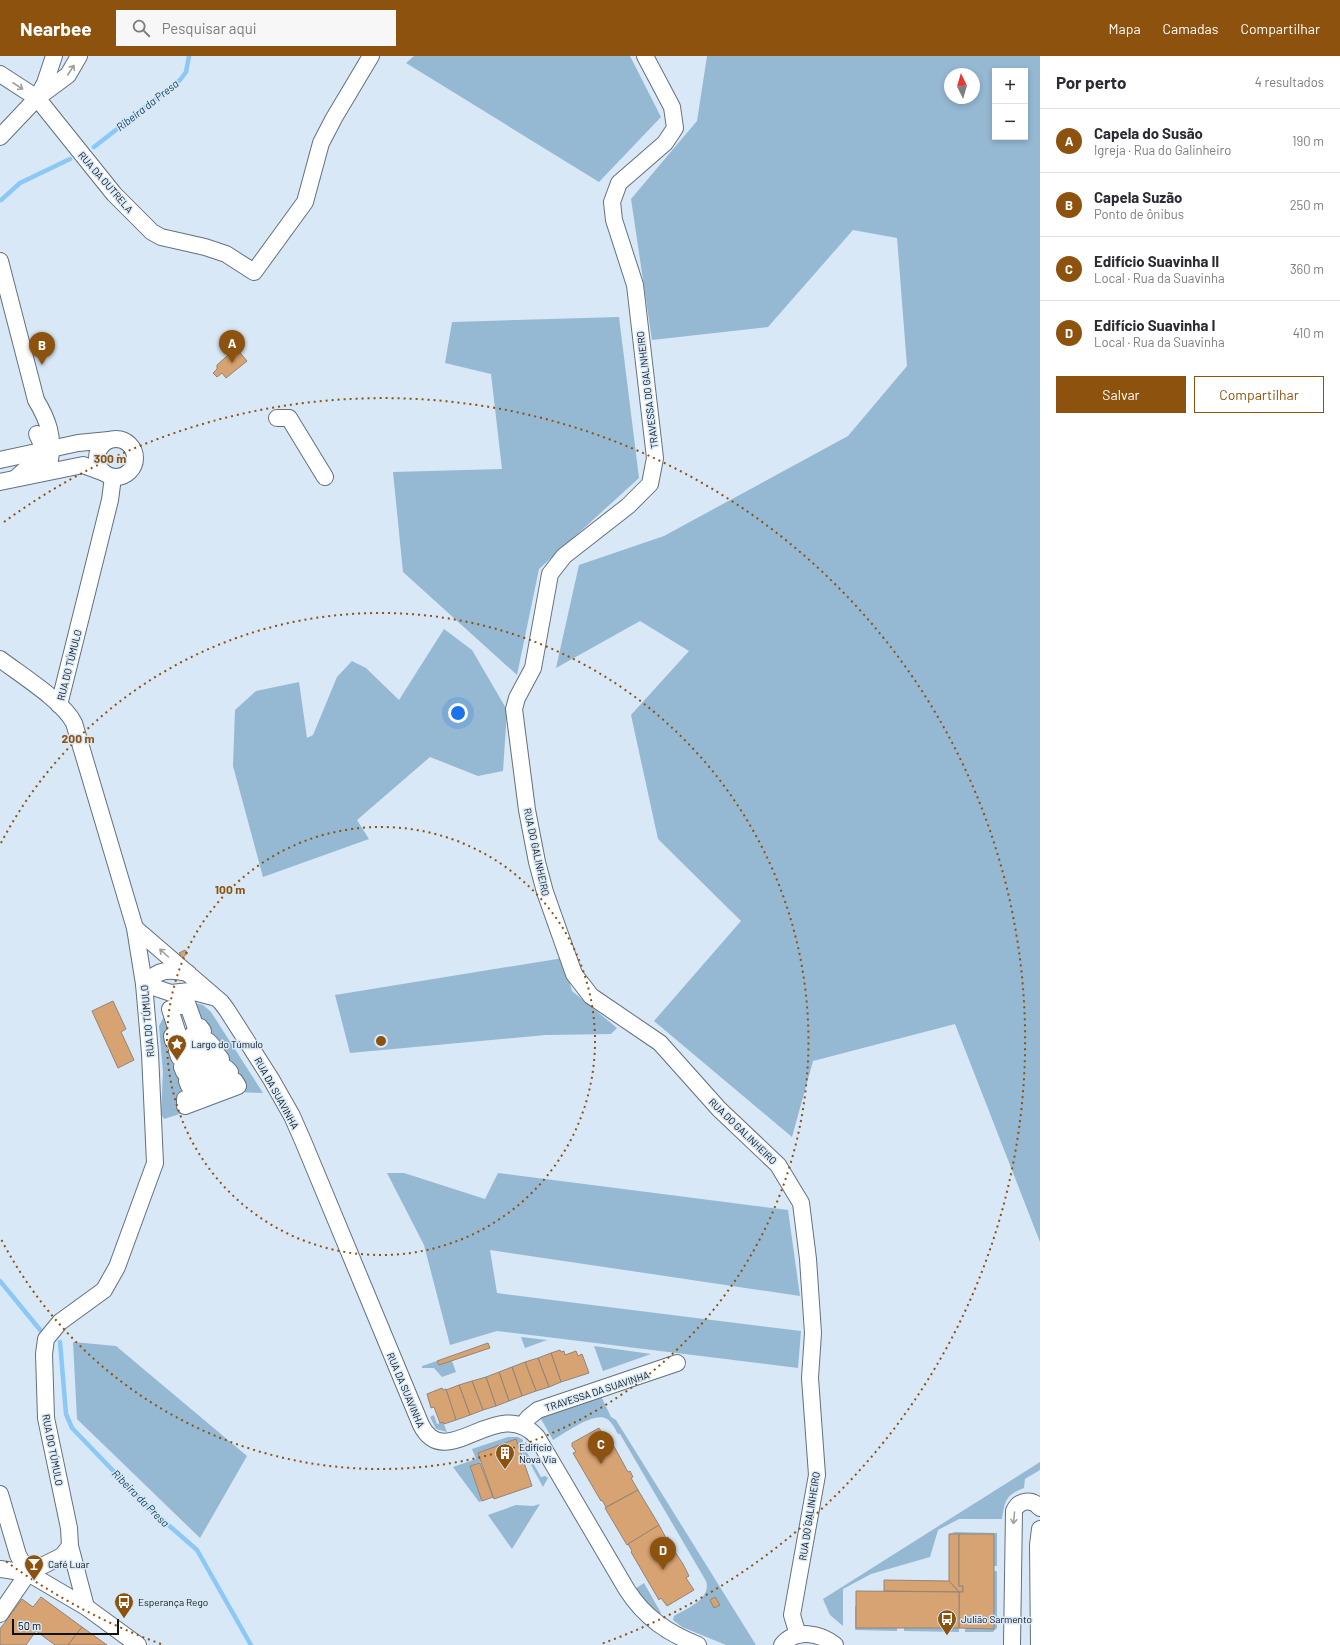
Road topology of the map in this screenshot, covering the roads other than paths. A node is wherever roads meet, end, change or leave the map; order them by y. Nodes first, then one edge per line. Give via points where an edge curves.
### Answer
1 (54, 56) edge
2 (79, 56) edge
3 (371, 56) edge
4 (645, 56) edge
5 (0, 74) edge
6 (37, 98) junction
7 (0, 137) edge
8 (0, 261) edge
9 (277, 418) dead end
10 (43, 431) junction
11 (109, 440) junction
12 (70, 445) junction
13 (43, 453) junction
14 (0, 460) edge
15 (102, 471) junction
16 (325, 477) dead end
17 (16, 478) junction
18 (0, 482) edge
19 (0, 659) edge
20 (59, 705) junction
21 (514, 708) joint
22 (135, 928) junction
23 (188, 973) junction
24 (144, 984) junction
25 (172, 993) junction
26 (214, 997) junction
27 (187, 1003) joint
28 (146, 1017) junction
29 (677, 1363) dead end
30 (522, 1426) junction
31 (0, 1494) edge
32 (1040, 1508) edge
33 (1040, 1529) edge
34 (70, 1546) junction
35 (0, 1569) edge
36 (28, 1573) junction
37 (86, 1607) junction
38 (0, 1614) edge
39 (798, 1635) junction
40 (138, 1645) edge
41 (698, 1645) edge
42 (782, 1645) edge
43 (835, 1645) edge
44 (1012, 1645) edge
45 (1039, 1645) edge

1 - 6 street
6 -> 2 street via 68,75
3 - 6 street, RUA DA OUTRELA via 321,144 305,202 254,272 226,254 161,237 152,232 114,194
4 - 21 street, TRAVESSA DO GALINHEIRO via 672,106 675,128 665,143 619,183 612,202 614,220 635,285 655,458 650,484 628,506 564,556 550,574 533,668
5 -> 6 street, RUA DA OUTRELA
6 - 7 street
8 - 10 street
9 - 16 street via 289,418
10 - 12 street
10 - 13 street
10 - 13 street via 35,444
11 - 12 street
11 - 15 street via 103,443 97,454 98,466
11 - 15 street via 127,442 134,452 134,465 126,474
12 - 13 street
13 - 14 street
13 - 15 street via 58,462 83,461
13 - 17 street via 44,465 26,469
15 - 17 street via 76,466
15 - 20 street, RUA DO TÚMULO via 110,500
17 - 18 street
19 - 20 street
20 - 22 street, RUA DO TÚMULO via 74,723
21 - 39 street, RUA DO GALINHEIRO via 527,810 537,862 574,974 591,996 660,1043 719,1109 778,1165 801,1203 813,1333 810,1378 817,1475 792,1615
23 -> 22 street, RUA DA SUAVINHA
22 - 24 street, RUA DO TÚMULO
23 - 24 street via 158,972
23 - 26 street, RUA DA SUAVINHA
24 - 25 street
24 - 28 street, RUA DO TÚMULO
25 - 26 street via 190,991
25 - 28 street
26 - 30 street, RUA DA SUAVINHA via 227,1010 292,1116 425,1433 433,1440 446,1442 502,1424
27 - 27 street via 196,1028 200,1027 203,1031 192,1035 195,1045 208,1041 212,1044 198,1050 202,1060 217,1054 221,1059 204,1065 208,1074 226,1068 230,1072 210,1079 214,1089 235,1081 238,1086 186,1106 184,1098 200,1093 198,1084 189,1086 187,1081 197,1078 193,1068 184,1072 182,1066 193,1063 189,1053 178,1057 177,1052 188,1048 184,1038 173,1042 172,1036 178,1034 170,1009
28 - 34 street, RUA DO TÚMULO via 155,1163 117,1266 104,1290 60,1322 46,1339 46,1418 69,1528
29 - 30 street, TRAVESSA DA SUAVINHA via 538,1410
30 - 41 street via 531,1430 537,1437 640,1608 675,1635
31 - 36 street via 18,1555
32 -> 44 street via 1033,1502 1024,1502 1016,1507 1014,1512
33 - 45 street
34 - 36 street via 62,1556
34 - 37 street, RUA DO TÚMULO
35 - 36 street
36 - 37 street
36 - 38 street
37 - 40 street
39 - 42 street
39 - 43 street via 812,1634 826,1638

